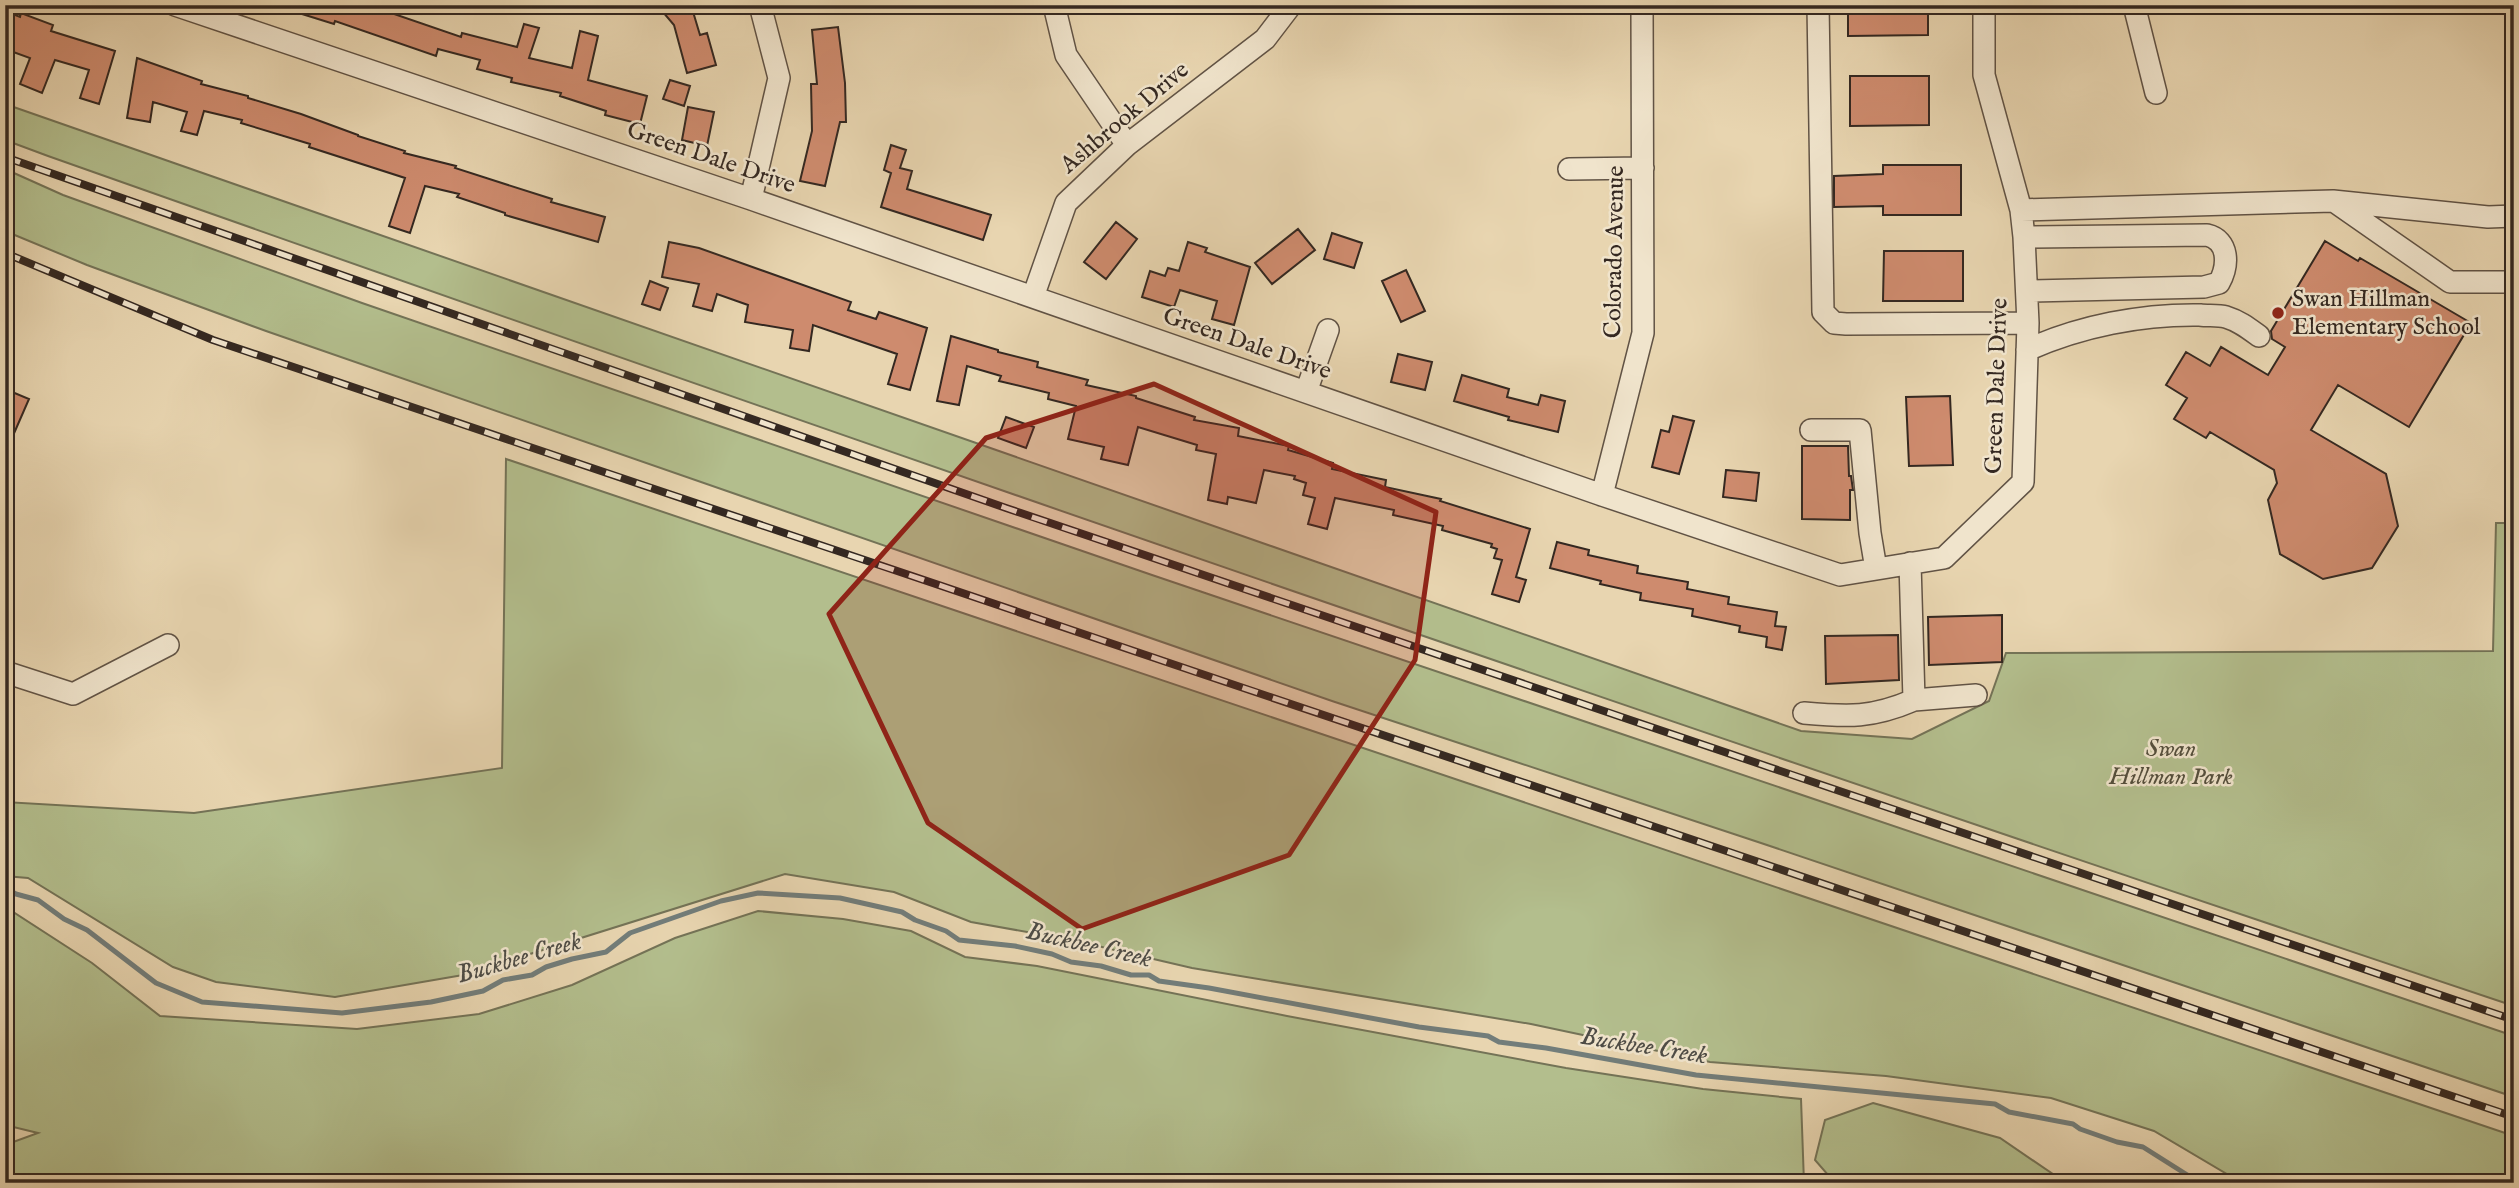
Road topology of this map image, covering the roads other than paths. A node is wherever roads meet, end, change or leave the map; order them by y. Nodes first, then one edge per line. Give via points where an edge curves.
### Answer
1 (175, 5) edge
2 (760, 5) edge
3 (1054, 5) edge
4 (1290, 5) edge
5 (1642, 5) edge
6 (1818, 5) edge
7 (1984, 5) edge
8 (2134, 5) edge
9 (2156, 93) dead end
10 (1126, 145) junction
11 (1643, 168) junction
12 (1569, 169) dead end
13 (751, 199) junction
14 (2333, 201) junction
15 (2021, 210) junction
16 (2514, 216) edge
17 (2024, 237) junction
18 (2514, 282) edge
19 (2147, 288) junction
20 (2028, 291) junction
21 (1033, 297) junction
22 (2152, 317) junction
23 (2028, 323) junction
24 (1328, 330) dead end
25 (2259, 336) dead end
26 (2027, 350) junction
27 (1306, 392) junction
28 (1811, 430) dead end
29 (1602, 495) junction
30 (1910, 563) junction
31 (1876, 569) junction
32 (167, 645) dead end
33 (5, 673) edge
34 (1976, 695) dead end
35 (1914, 700) junction
36 (1804, 713) dead end

1 - 13 street, Green Dale Drive
2 - 13 street via 779,78
3 - 10 street via 1066,55
4 - 10 street, Ashbrook Drive via 1265,39
5 - 11 street, Colorado Avenue
6 - 23 street via 1824,312 1834,323 1846,324
7 - 15 street, Green Dale Drive via 1984,75
8 - 9 street
10 - 21 street, Ashbrook Drive via 1066,202
11 - 12 street
11 - 29 street, Colorado Avenue via 1643,332
13 - 21 street, Green Dale Drive
14 - 15 street
14 - 16 street
14 - 18 street via 2450,282
15 - 17 street, Green Dale Drive
17 - 19 street via 2207,235 2225,247 2219,283
17 - 20 street, Green Dale Drive
19 - 20 street
19 - 22 street
20 - 23 street, Green Dale Drive
21 - 27 street, Green Dale Drive
22 - 25 street via 2223,316
22 - 26 street via 2058,336
23 - 26 street, Green Dale Drive
24 - 27 street
26 - 30 street, Green Dale Drive via 2023,482 1944,558
27 - 29 street, Green Dale Drive
28 - 31 street via 1860,430
29 - 31 street, Green Dale Drive via 1840,575
30 - 31 street, Green Dale Drive
30 - 35 street
32 - 33 street via 74,694
34 - 35 street
35 - 36 street via 1873,715

